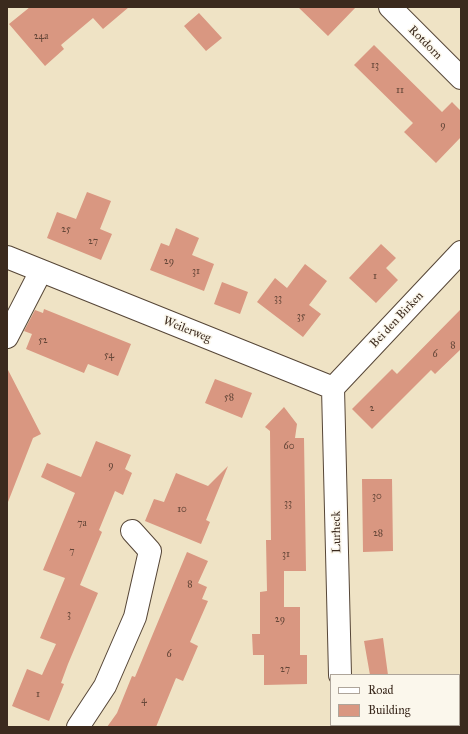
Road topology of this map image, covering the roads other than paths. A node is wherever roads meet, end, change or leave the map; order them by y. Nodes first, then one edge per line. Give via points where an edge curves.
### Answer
1 (390, 7) edge
2 (461, 78) edge
3 (461, 252) edge
4 (7, 257) edge
5 (41, 271) junction
6 (7, 336) edge
7 (333, 388) junction
8 (132, 531) dead end
9 (340, 674) edge
10 (78, 727) edge

1 - 2 street, Rotdorn
3 - 7 street, Bei den Birken
4 - 5 street, Weilerweg
5 - 6 street
5 - 7 street, Weilerweg
7 - 9 street, Lurheck
8 - 10 street via 150,551 135,617 105,686

